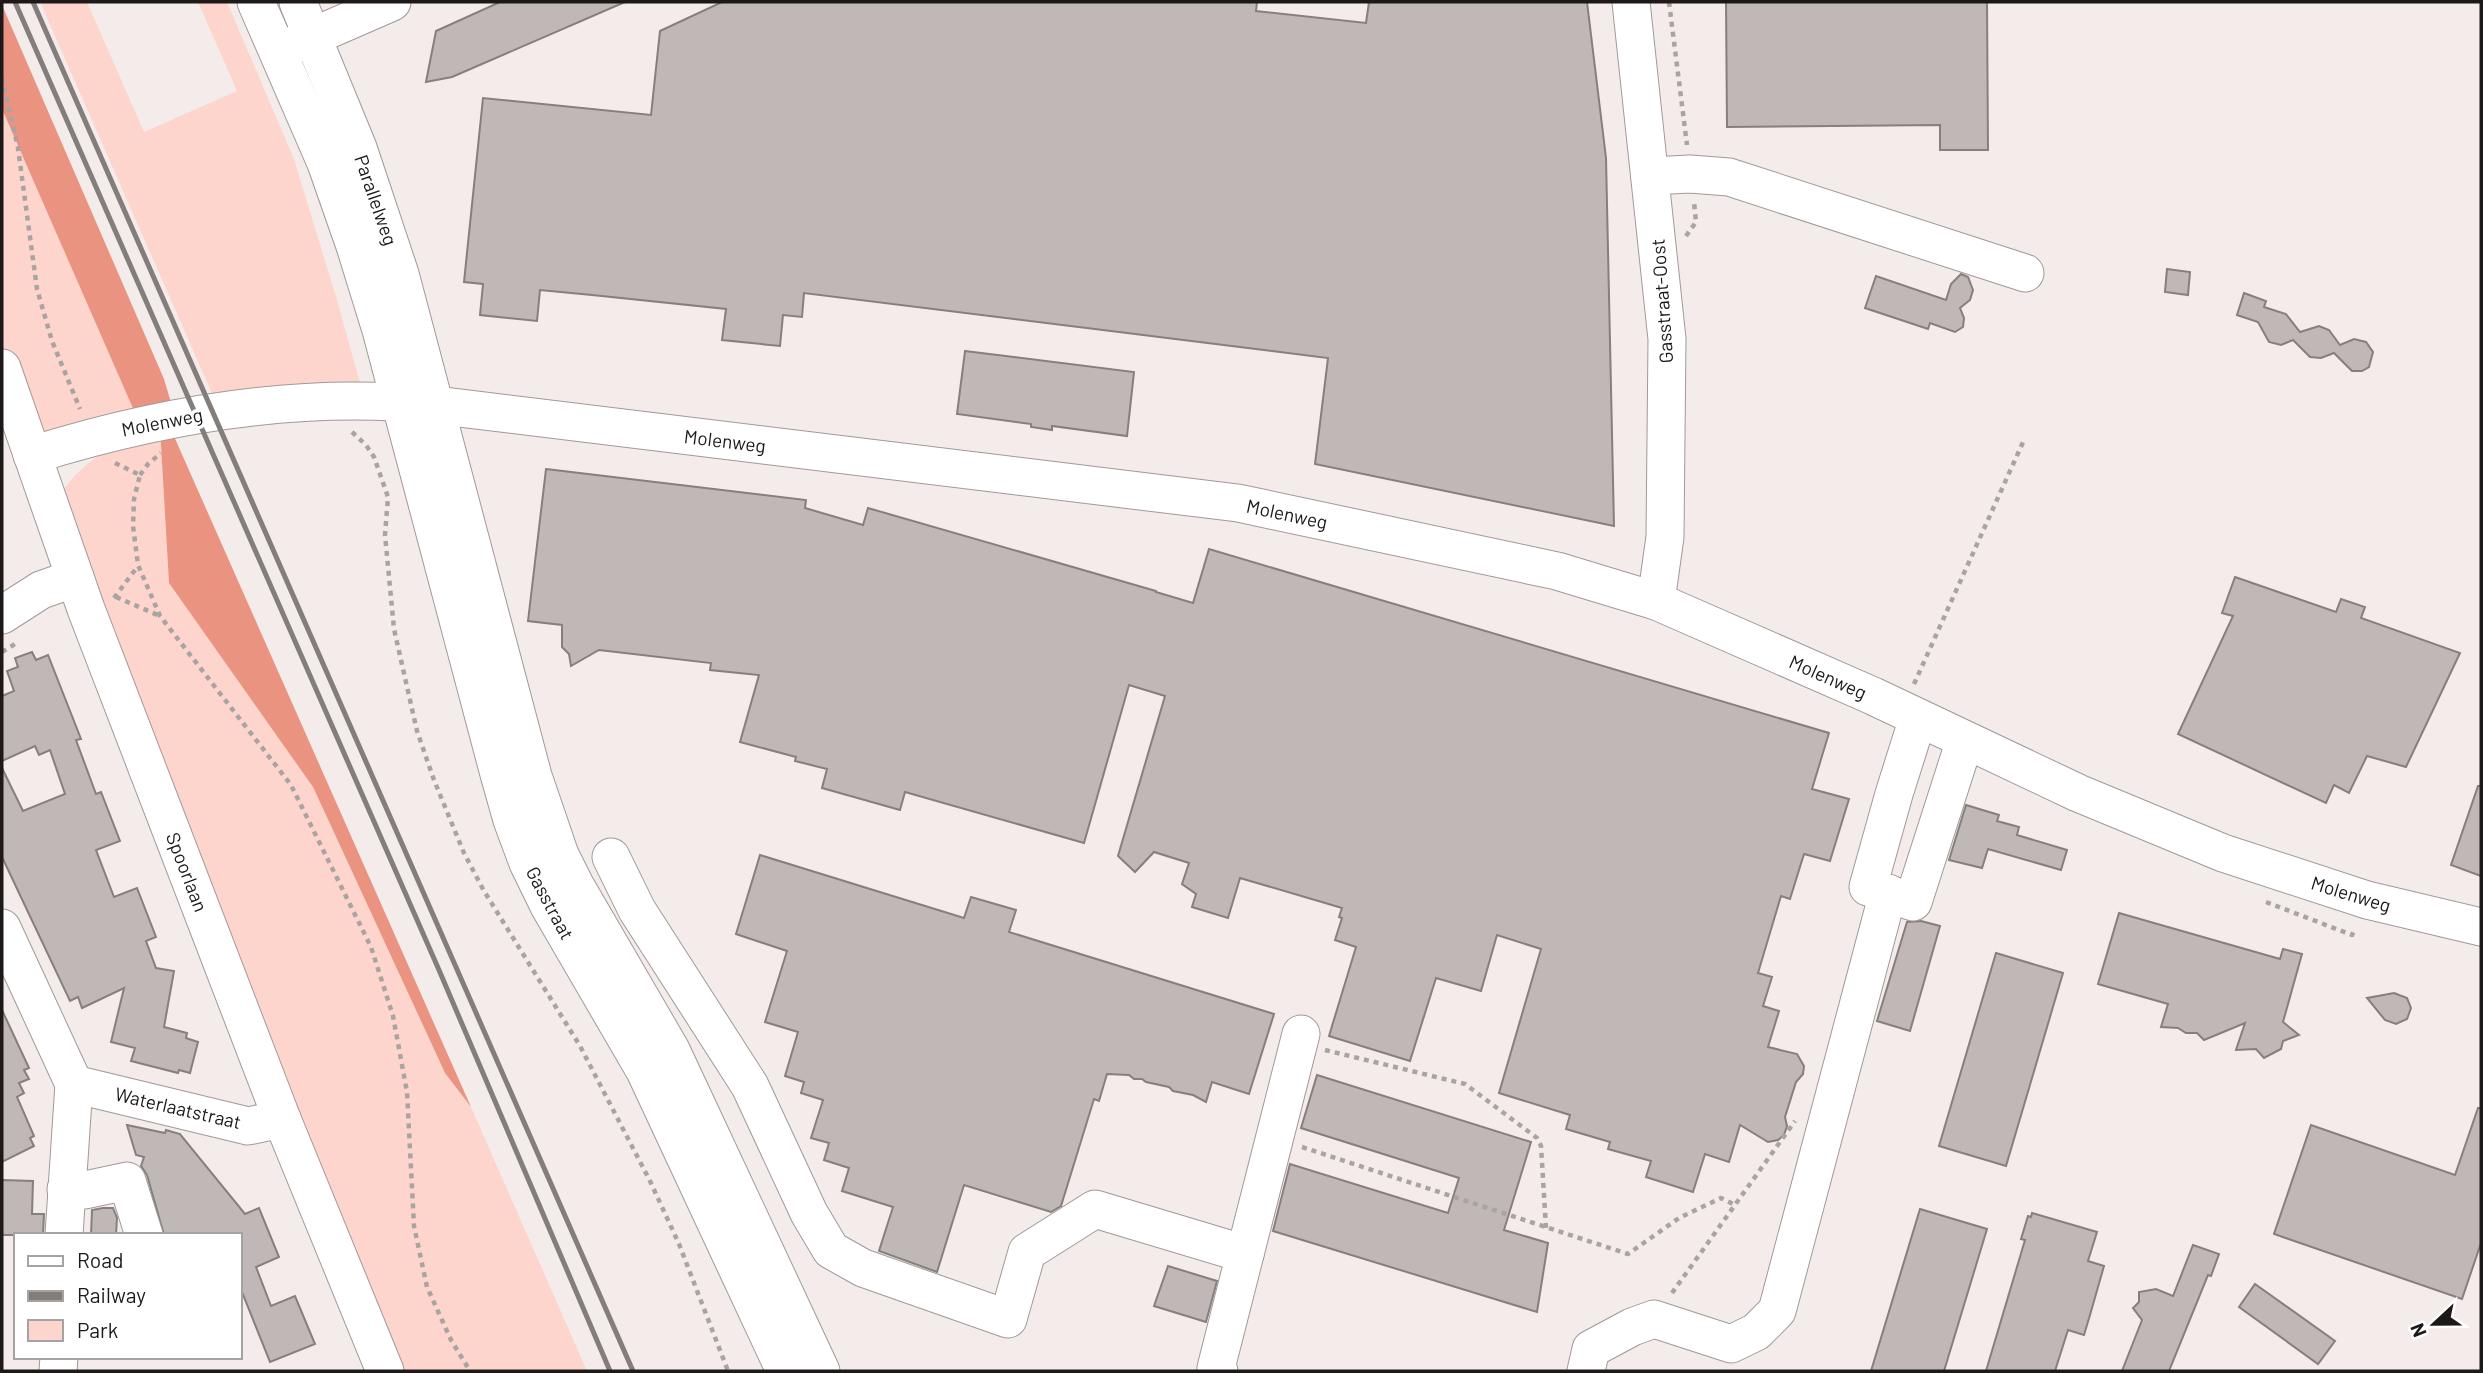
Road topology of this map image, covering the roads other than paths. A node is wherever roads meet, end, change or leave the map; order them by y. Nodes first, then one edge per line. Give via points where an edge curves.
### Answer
1 (256, 2) edge
2 (298, 2) edge
3 (392, 2) edge
4 (1631, 2) edge
5 (313, 37) junction
6 (278, 52) junction
7 (1650, 176) junction
8 (2025, 273) dead end
9 (2, 368) edge
10 (418, 403) junction
11 (32, 455) junction
12 (93, 595) junction
13 (1656, 601) junction
14 (13, 626) edge
15 (1910, 714) junction
16 (1965, 740) junction
17 (611, 857) dead end
18 (1888, 894) junction
19 (2481, 927) edge
20 (2, 928) edge
21 (1300, 1038) road end
22 (74, 1084) junction
23 (282, 1119) junction
24 (66, 1189) junction
25 (64, 1233) edge
26 (143, 1233) edge
27 (1245, 1254) junction
28 (385, 1371) edge
29 (785, 1371) edge
30 (821, 1371) edge
31 (1219, 1371) edge
32 (1586, 1371) edge

1 - 6 street, Parallelweg
2 - 5 street, Parallelweg
3 - 5 street
4 - 7 street, Gasstraat-Oost
5 - 6 street
5 - 10 street, Parallelweg via 380,209 400,274
6 - 10 street, Parallelweg
7 - 8 street via 1729,177
7 - 13 street, Gasstraat-Oost via 1667,338 1665,537
9 - 11 street, Spoorlaan
10 - 11 street, Molenweg via 276,403 164,420
10 - 13 street, Molenweg via 1238,503 1558,571
10 - 29 street, Gasstraat via 499,774 528,863 645,1071
10 - 30 street, Gasstraat via 552,834 575,886 671,1050
11 - 12 street, Spoorlaan
12 - 14 street via 41,590
12 - 23 street, Spoorlaan
13 - 15 street, Molenweg
15 - 16 street, Molenweg
15 - 18 street via 1868,887
16 - 18 street via 1913,902
16 - 19 street, Molenweg via 2223,853 2367,900
17 - 27 street via 638,911 750,1086 831,1250 863,1268 1008,1319 1027,1252 1095,1209
18 - 32 street via 1777,1311 1756,1332 1731,1344 1654,1319 1591,1349
20 - 22 street
21 - 27 street
22 - 23 street, Waterlaatstraat via 248,1126
22 - 24 street
23 - 28 street, Spoorlaan
24 - 25 street
24 - 26 street via 127,1181
27 - 31 street via 1216,1368

